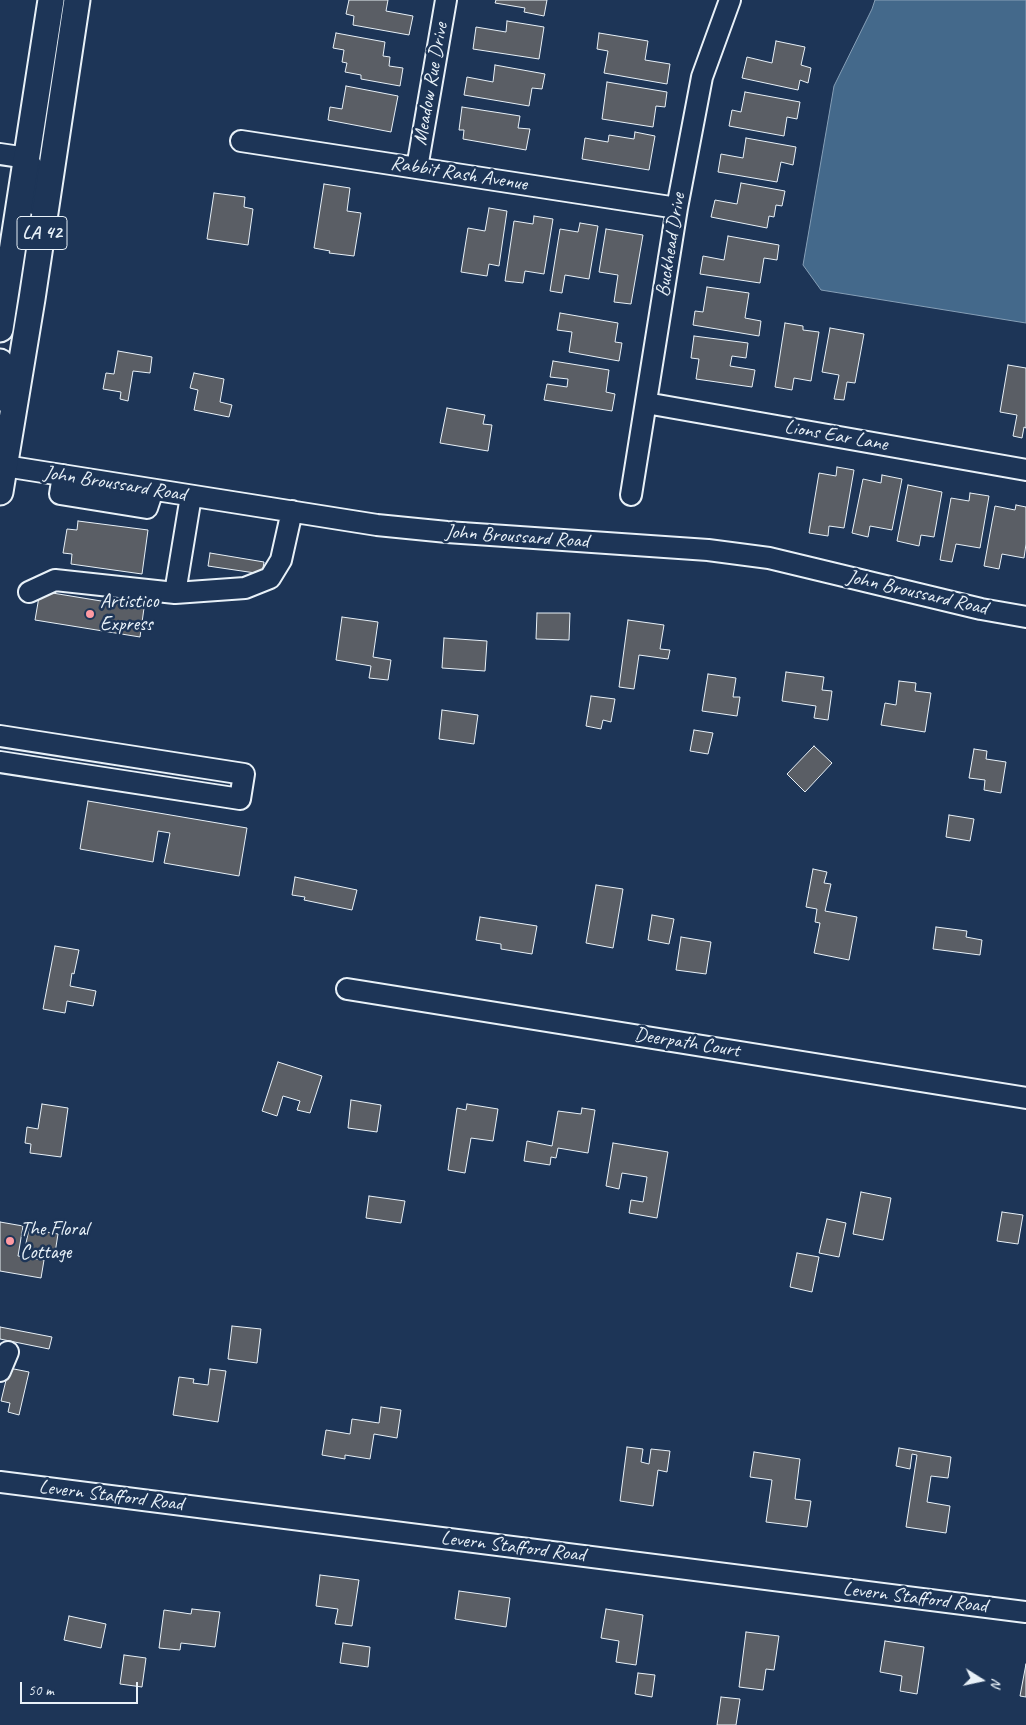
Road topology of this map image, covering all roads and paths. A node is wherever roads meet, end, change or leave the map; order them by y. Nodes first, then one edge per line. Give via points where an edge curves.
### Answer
1 (51, 0) edge
2 (77, 0) edge
3 (446, 0) edge
4 (730, 0) edge
5 (241, 141) dead end
6 (0, 154) edge
7 (27, 158) junction
8 (417, 168) junction
9 (677, 208) junction
10 (32, 299) junction
11 (0, 329) edge
12 (0, 362) edge
13 (0, 398) edge
14 (646, 403) junction
15 (2, 464) edge
16 (1026, 470) edge
17 (0, 492) edge
18 (631, 495) dead end
19 (191, 496) junction
20 (292, 512) junction
21 (29, 592) dead end
22 (175, 593) junction
23 (1026, 617) edge
24 (0, 736) edge
25 (0, 762) edge
26 (347, 989) dead end
27 (1026, 1098) edge
28 (8, 1352) dead end
29 (0, 1371) edge
30 (0, 1482) edge
31 (1026, 1612) edge

1 - 7 main road, LA 42
2 - 10 main road, LA 42
3 - 8 street, Meadow Rue Drive
4 - 9 street, Buckhead Drive via 702,77
5 - 8 street, Rabbit Rash Avenue
6 - 7 street
7 - 10 street via 38,177 26,265
7 - 11 main road, LA 42
8 - 9 street, Rabbit Rash Avenue
9 - 14 street, Buckhead Drive
10 - 15 main road, LA 42
12 - 13 main road via 3,376
14 - 16 street, Lions Ear Lane
14 - 18 street, Buckhead Drive
15 - 17 main road, LA 42
15 - 19 street, John Broussard Road via 63,475 91,490 122,494 152,490
19 - 20 street, John Broussard Road
19 - 22 street
20 - 22 street via 281,560 270,578 245,588
20 - 23 street, John Broussard Road via 447,532 708,550 769,558
21 - 22 street via 55,580
24 - 25 street via 244,774 240,799
26 - 27 street, Deerpath Court
28 - 29 street
30 - 31 street, Levern Stafford Road

